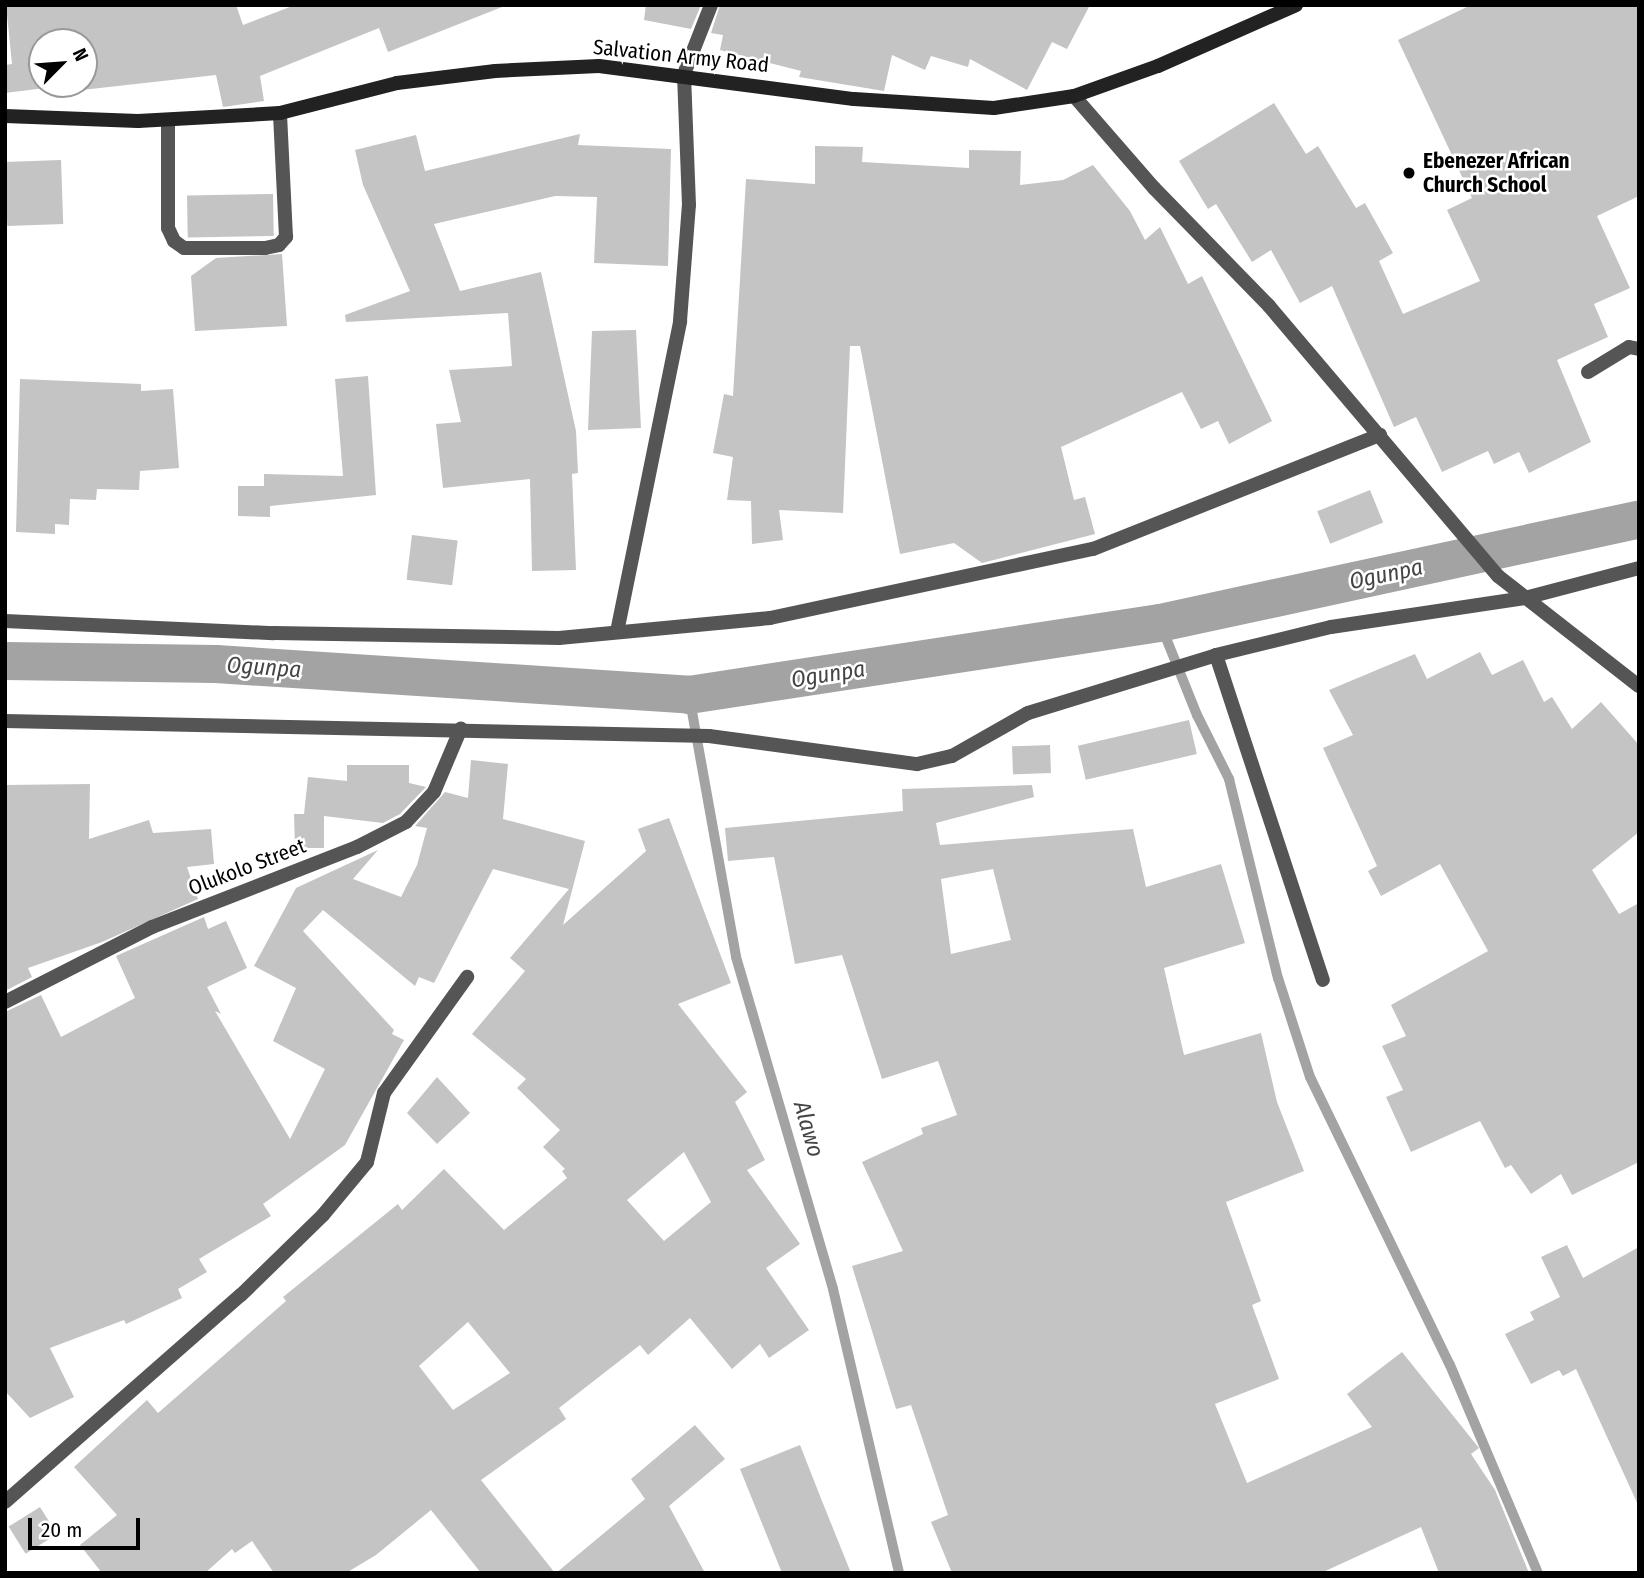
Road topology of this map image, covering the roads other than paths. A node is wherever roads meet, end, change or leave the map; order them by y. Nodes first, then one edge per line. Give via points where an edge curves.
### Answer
1 (711, 5) edge
2 (1296, 5) edge
3 (684, 74) junction
4 (1074, 96) junction
5 (280, 113) junction
6 (5, 116) edge
7 (168, 120) junction
8 (1639, 349) edge
9 (1588, 372) dead end
10 (1380, 435) junction
11 (1639, 568) edge
12 (1525, 598) junction
13 (5, 621) edge
14 (617, 632) junction
15 (1216, 655) junction
16 (1639, 687) edge
17 (5, 721) edge
18 (461, 728) junction
19 (467, 976) dead end
20 (1323, 980) dead end
21 (5, 1002) edge
22 (5, 1502) edge

1 - 3 street
2 - 4 main road, Salvation Army Road via 1158,66
3 - 4 main road, Salvation Army Road via 854,99 994,108
3 - 5 main road, Salvation Army Road via 599,66 495,71 397,83
3 - 14 street via 689,205 680,321
4 - 10 street via 1154,188 1269,306
5 - 7 main road, Salvation Army Road
5 - 7 street via 286,237 279,245 265,248 184,248 174,241 168,228
6 - 7 main road, Salvation Army Road
8 - 9 street via 1629,347
10 - 12 street via 1498,576
10 - 14 street via 1093,549 770,618
11 - 12 street
12 - 15 street via 1331,627
12 - 16 street
13 - 14 street via 546,638
15 - 18 street via 1028,713 951,756 917,764 697,736
15 - 20 street
17 - 18 street
18 - 21 street, Olukolo Street via 434,792 406,822 357,847 152,927
19 - 22 street via 384,1093 367,1162 323,1215 241,1294

